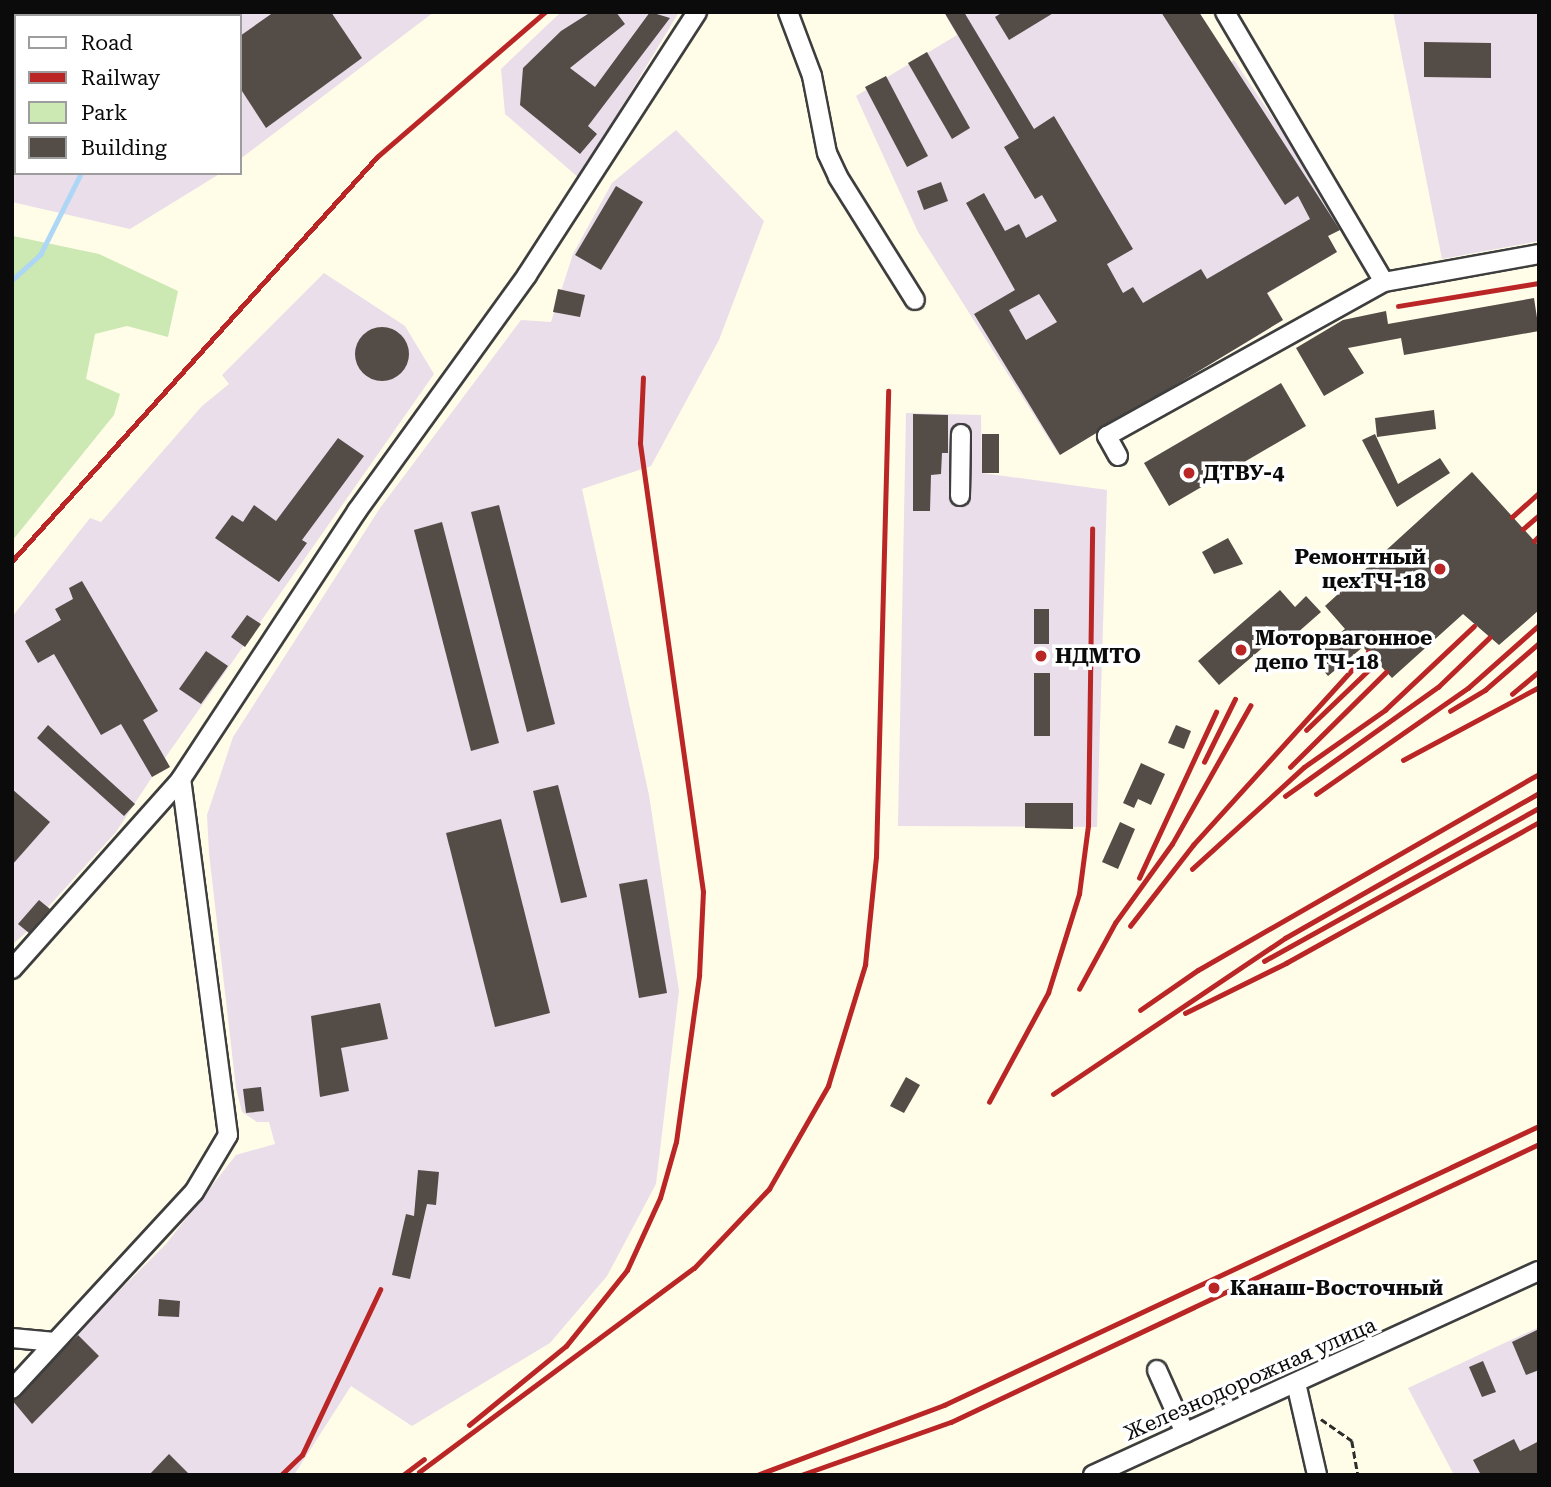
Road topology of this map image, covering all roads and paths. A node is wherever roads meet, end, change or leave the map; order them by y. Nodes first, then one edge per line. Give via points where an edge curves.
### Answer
1 (696, 12) edge
2 (788, 12) edge
3 (1225, 12) edge
4 (1539, 254) edge
5 (1384, 282) junction
6 (915, 300) dead end
7 (961, 434) dead end
8 (1118, 456) dead end
9 (960, 496) dead end
10 (181, 779) junction
11 (12, 969) edge
12 (1539, 1271) edge
13 (12, 1338) edge
14 (55, 1342) junction
15 (1157, 1370) dead end
16 (1296, 1383) junction
17 (12, 1389) edge
18 (1303, 1415) junction
19 (1185, 1433) junction
20 (1093, 1475) edge
21 (1317, 1475) edge
22 (1358, 1475) edge

1 - 10 street via 527,275 357,511
2 - 6 street via 812,76 832,165
3 - 5 street
4 - 5 street
5 - 8 street via 1107,436
7 - 9 street
10 - 11 street
10 - 14 street via 228,1135 194,1192
12 - 16 street, Железнодорожная улица
13 - 14 street
14 - 17 street
15 - 19 street
16 - 18 street
16 - 19 street, Железнодорожная улица
18 - 21 street
18 - 22 path via 1331,1421 1352,1441
19 - 20 street, Железнодорожная улица

